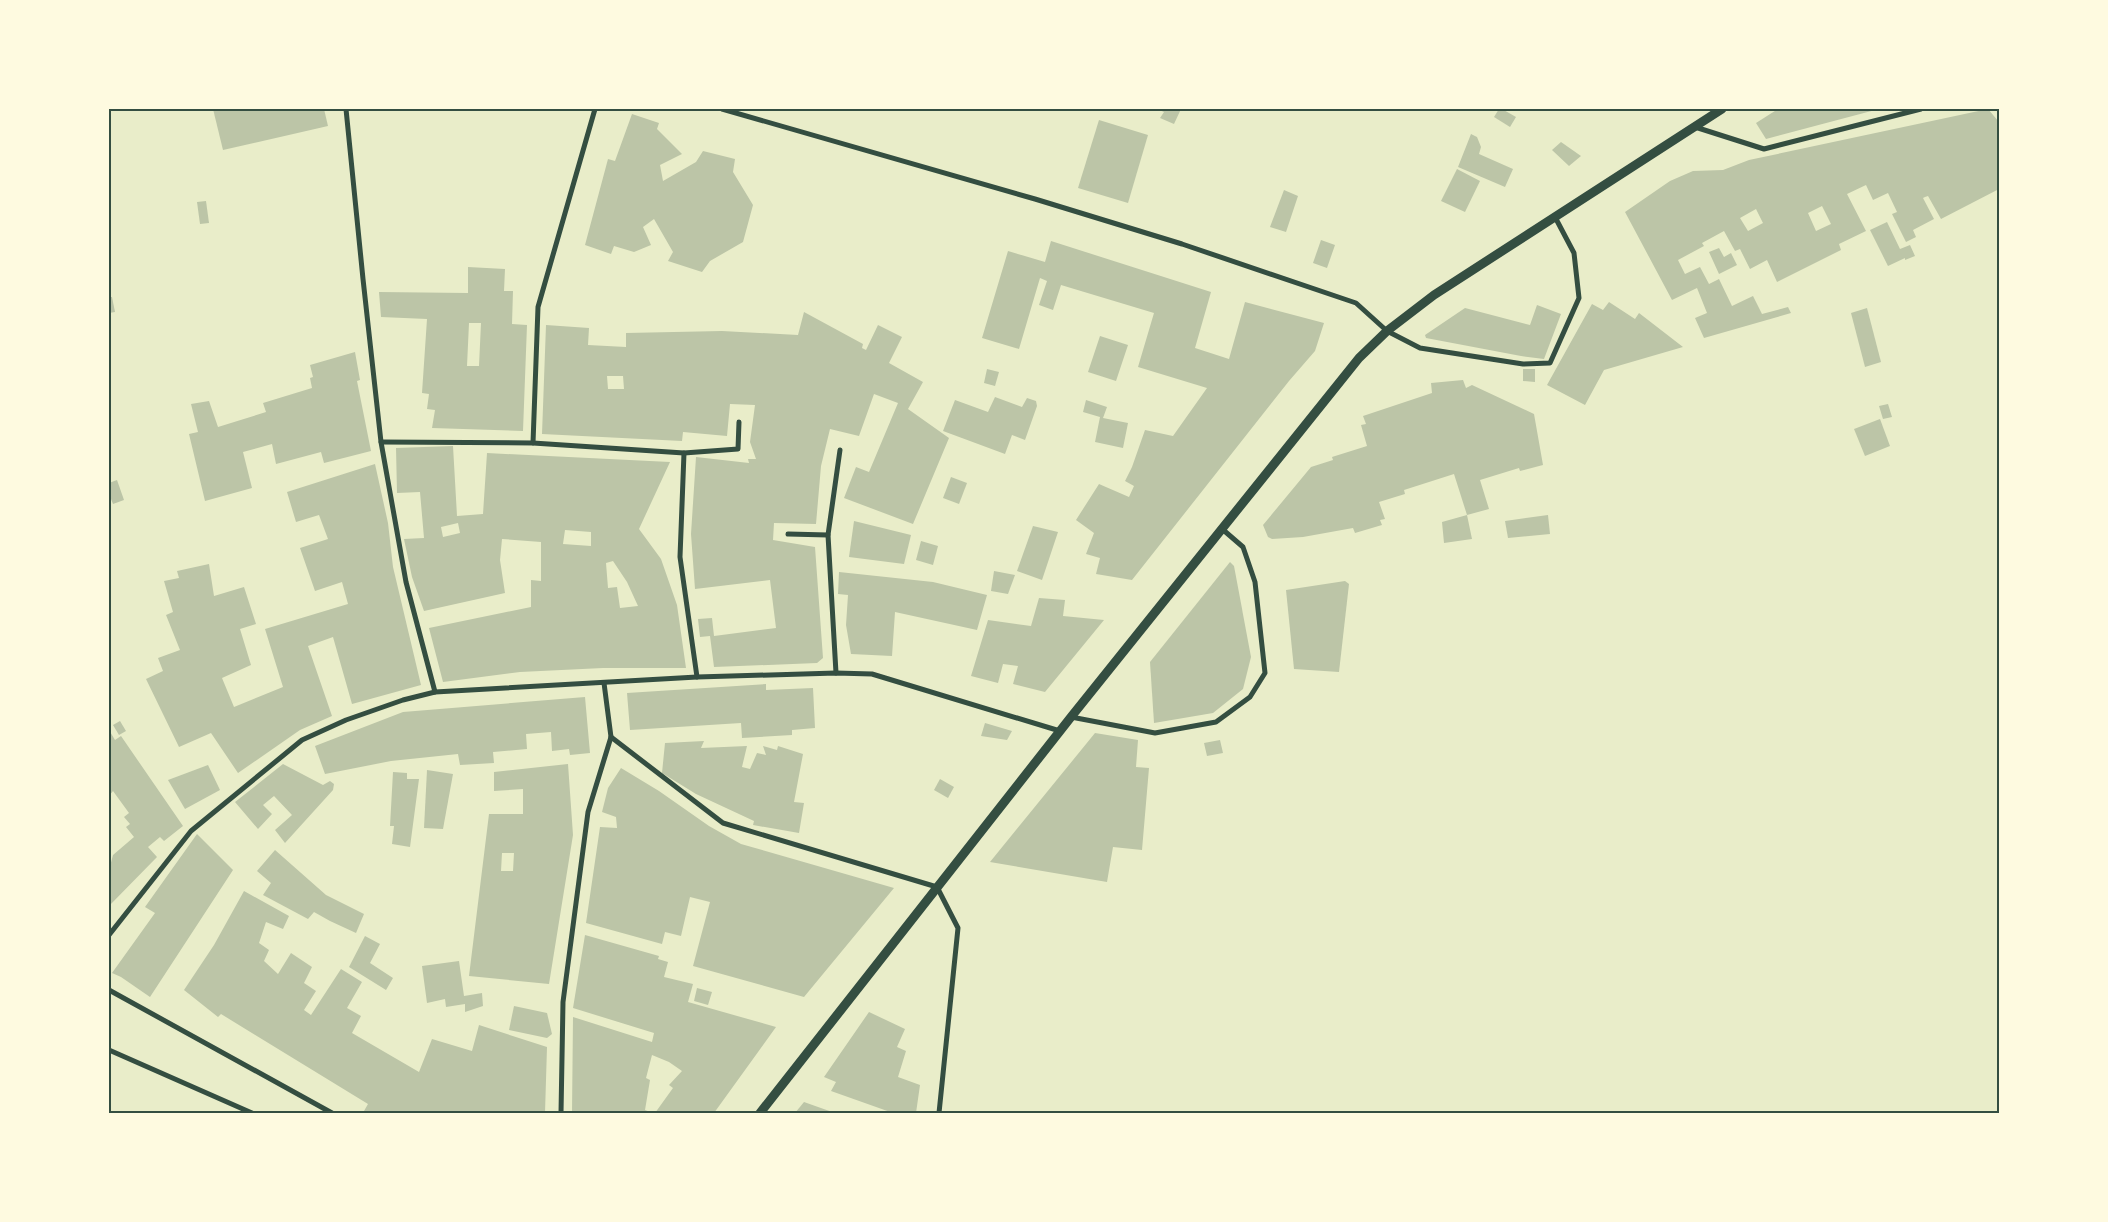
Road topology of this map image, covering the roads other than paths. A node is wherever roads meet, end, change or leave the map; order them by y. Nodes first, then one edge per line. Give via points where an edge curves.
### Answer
1 (346, 109) edge
2 (595, 109) edge
3 (722, 109) edge
4 (1722, 109) edge
5 (1921, 109) edge
6 (1695, 127) junction
7 (1555, 217) junction
8 (1387, 331) junction
9 (739, 422) dead end
10 (381, 442) junction
11 (533, 443) junction
12 (840, 450) dead end
13 (684, 453) junction
14 (1221, 528) junction
15 (788, 534) dead end
16 (828, 535) junction
17 (836, 673) junction
18 (697, 677) junction
19 (604, 683) junction
20 (435, 692) junction
21 (1070, 717) junction
22 (1060, 730) junction
23 (611, 737) junction
24 (937, 887) junction
25 (109, 935) edge
26 (109, 990) edge
27 (109, 1050) edge
28 (252, 1113) edge
29 (332, 1113) edge
30 (561, 1113) edge
31 (760, 1113) edge
32 (939, 1113) edge

1 - 10 street
2 - 11 street via 538,307
3 - 8 street via 1182,244 1356,303
4 - 6 street
5 - 6 street via 1764,149
6 - 7 street
7 - 8 street via 1434,295
7 - 8 street via 1574,253 1579,298 1550,363 1523,364 1420,348
8 - 14 street via 1359,358
9 - 13 street via 738,449
10 - 11 street
10 - 20 street via 406,582
11 - 13 street
12 - 16 street
13 - 18 street via 680,557
14 - 21 street
14 - 21 street via 1243,547 1255,582 1265,673 1250,698 1216,722 1155,733
15 - 16 street
16 - 17 street
17 - 18 street
17 - 22 street via 872,674
18 - 19 street
19 - 20 street
19 - 23 street
20 - 25 street via 346,720 302,740 191,831
21 - 22 street
22 - 24 street
23 - 24 street via 723,823
23 - 30 street via 588,812 563,1002
24 - 31 street
24 - 32 street via 958,928
26 - 29 street
27 - 28 street

